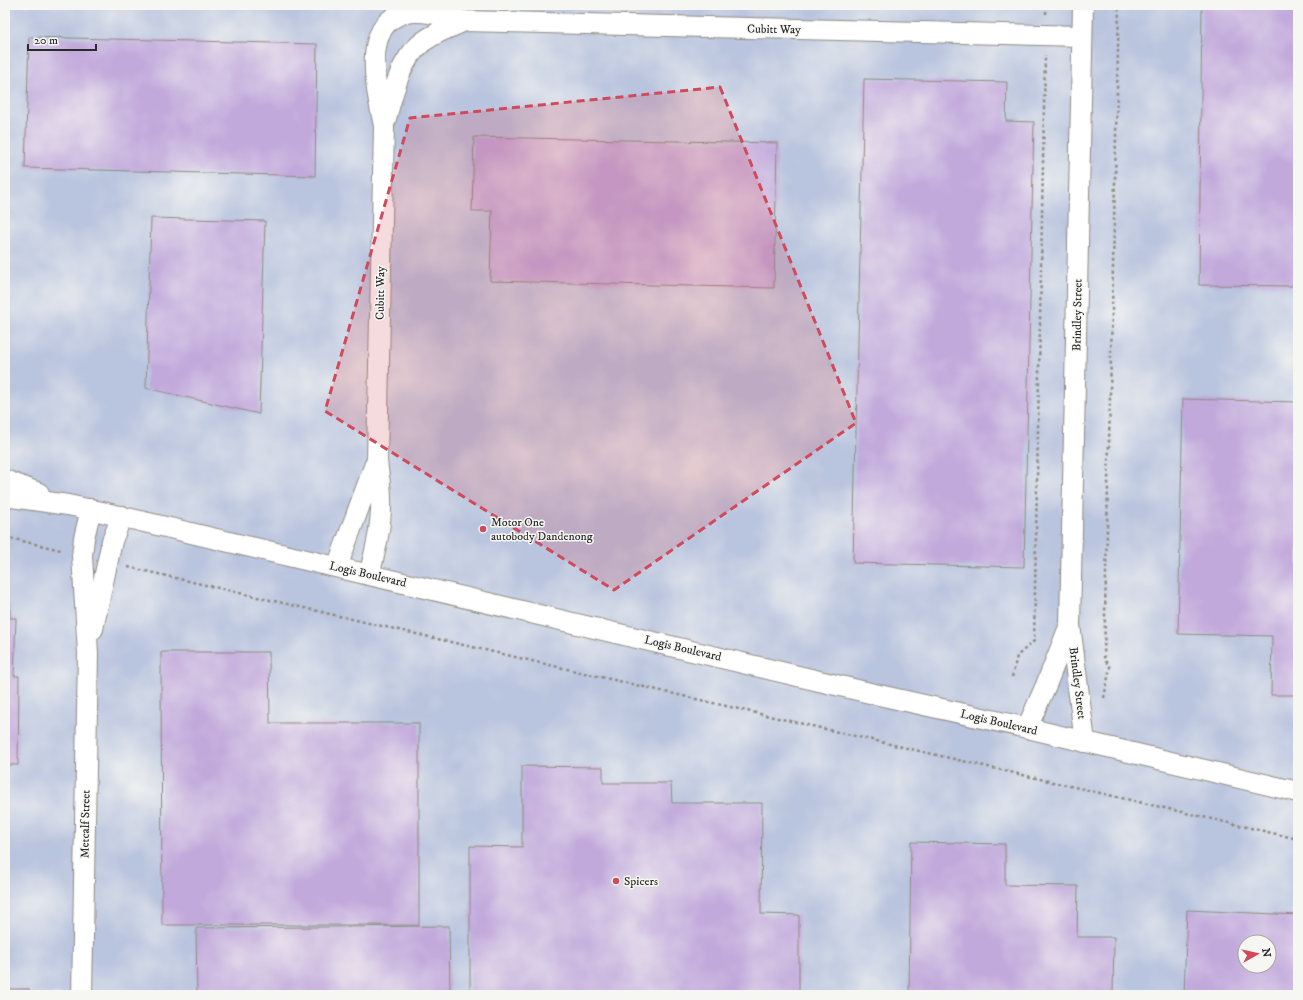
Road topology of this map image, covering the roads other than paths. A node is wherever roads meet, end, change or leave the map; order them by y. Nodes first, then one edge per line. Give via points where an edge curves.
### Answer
1 (1083, 5) edge
2 (465, 21) junction
3 (1082, 36) junction
4 (384, 126) junction
5 (377, 460) junction
6 (5, 480) edge
7 (5, 496) edge
8 (68, 505) junction
9 (91, 509) junction
10 (122, 516) junction
11 (337, 567) junction
12 (369, 575) junction
13 (1070, 625) junction
14 (88, 653) junction
15 (1027, 728) junction
16 (1085, 742) junction
17 (1298, 792) edge
18 (82, 995) edge

1 - 3 street, Brindley Street
2 - 3 street, Cubitt Way
2 - 4 street, Cubitt Way via 430,36 410,55 400,70
2 - 4 street, Cubitt Way via 427,12 412,12 389,22 380,33 375,45 375,79
3 - 13 street, Brindley Street
4 - 5 street, Cubitt Way
5 - 11 street, Cubitt Way
5 - 12 street, Cubitt Way via 381,517
6 - 8 street, Logis Boulevard
7 - 8 street, Logis Boulevard
8 - 9 street, Logis Boulevard
9 - 10 street, Logis Boulevard
9 - 14 street, Metcalf Street via 82,556
10 - 11 street, Logis Boulevard
10 - 14 street, Metcalf Street via 112,541
11 - 12 street, Logis Boulevard
12 - 15 street, Logis Boulevard
13 - 15 street, Brindley Street
13 - 16 street, Brindley Street
14 - 18 street, Metcalf Street
15 - 16 street, Logis Boulevard
16 - 17 street, Logis Boulevard

